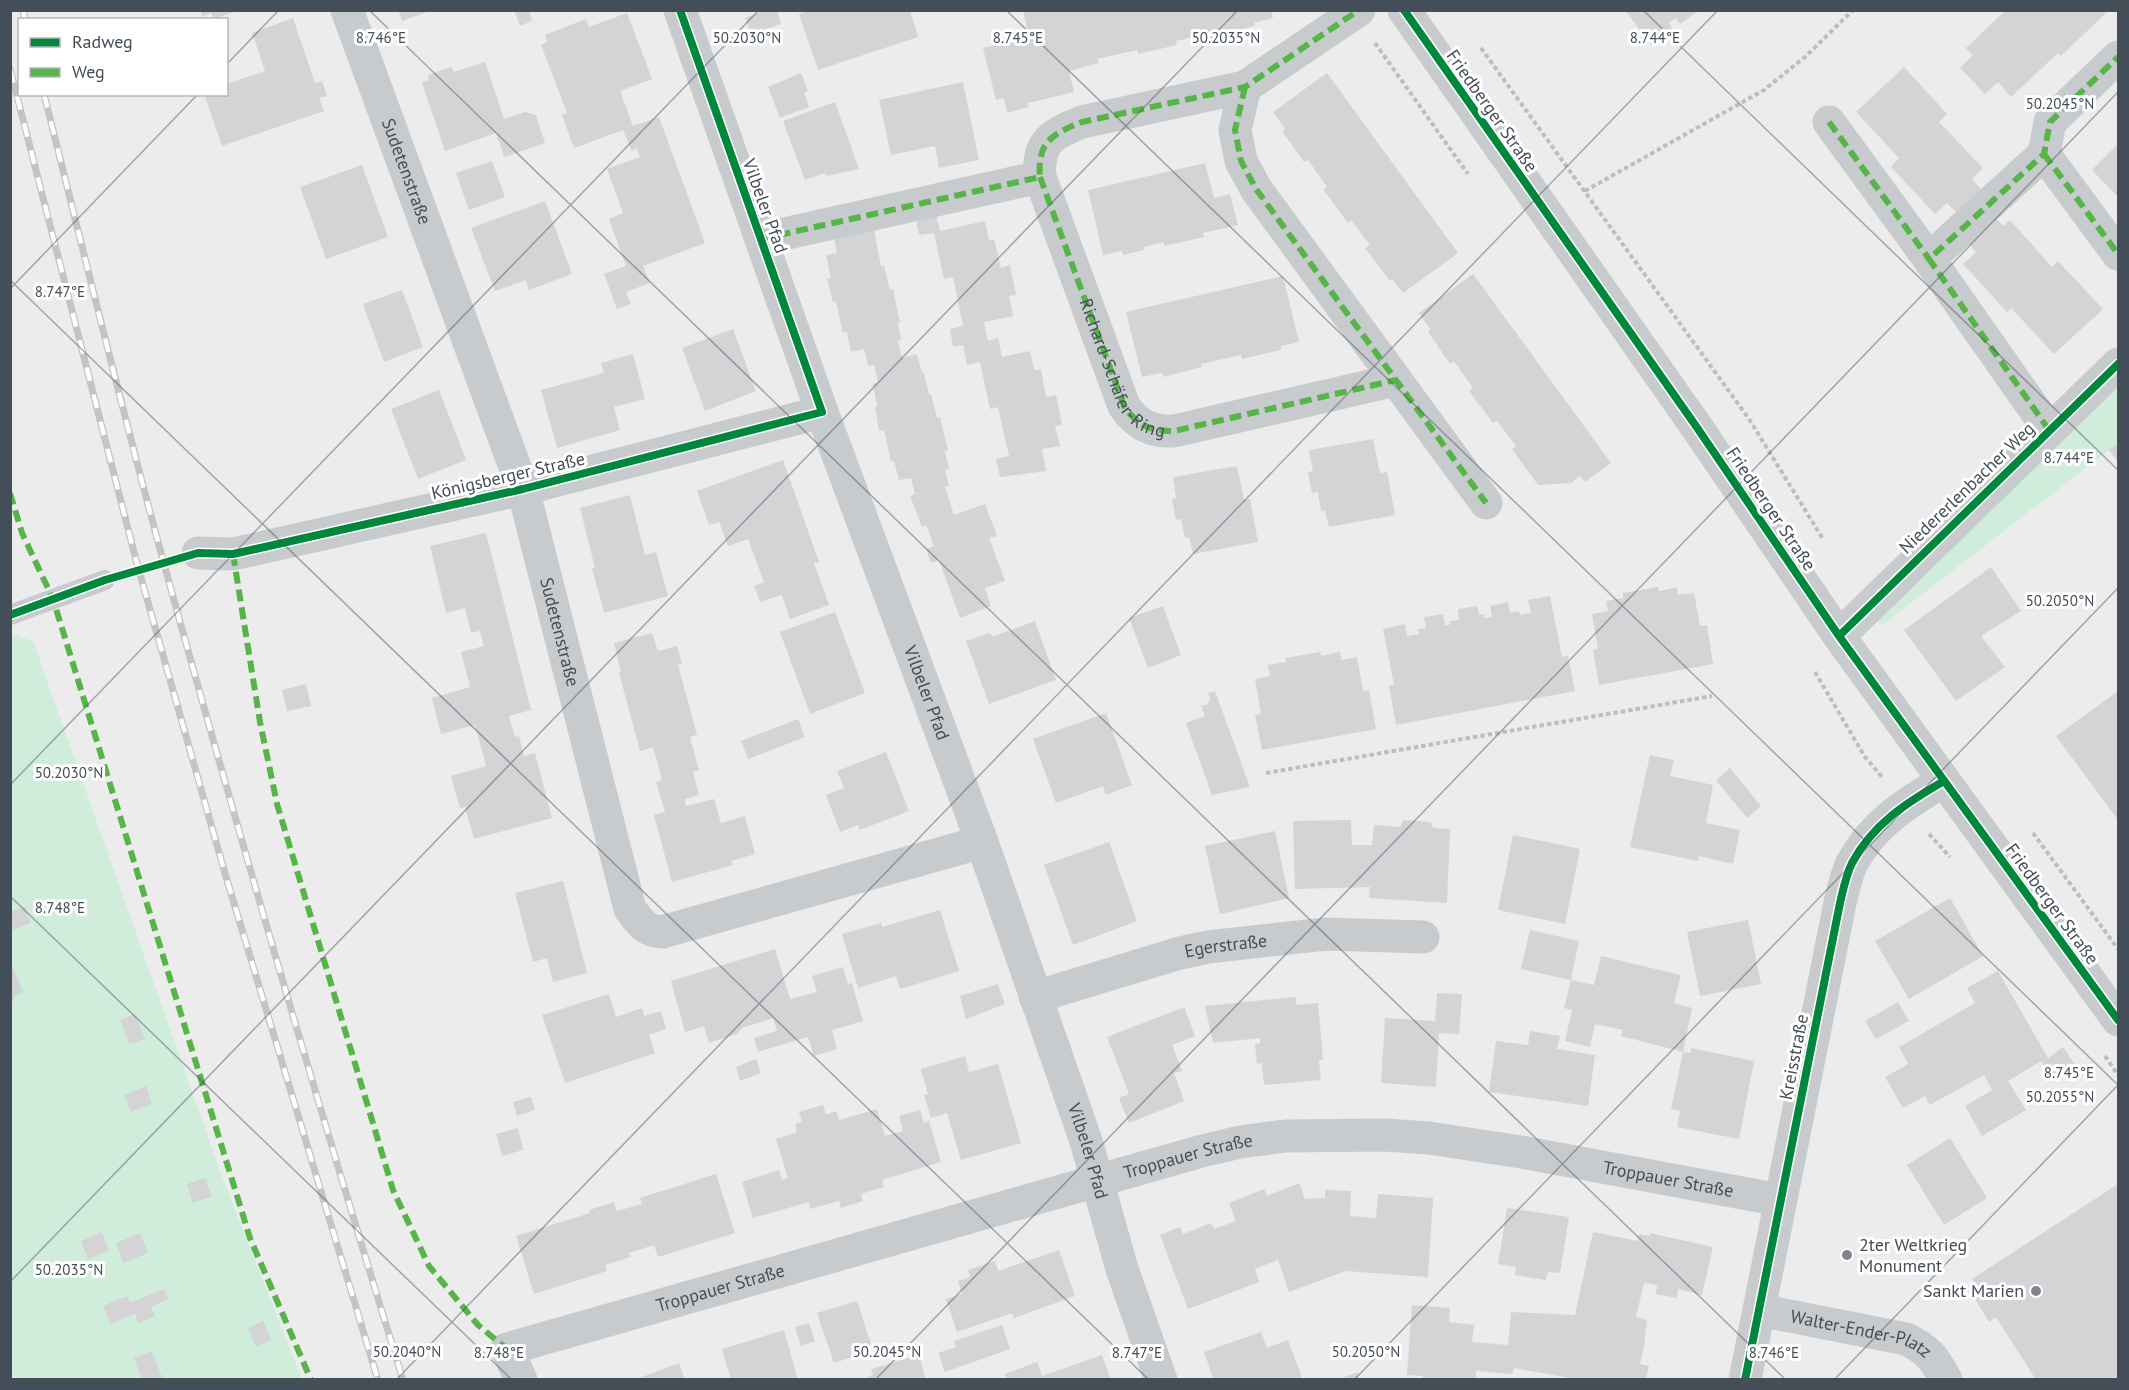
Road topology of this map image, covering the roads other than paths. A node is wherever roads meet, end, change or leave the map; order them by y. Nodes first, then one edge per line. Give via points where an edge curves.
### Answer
1 (347, 10) edge
2 (680, 10) edge
3 (1359, 10) edge
4 (1404, 10) edge
5 (2118, 57) edge
6 (1245, 87) junction
7 (1829, 122) dead end
8 (2044, 154) junction
9 (1040, 177) junction
10 (761, 239) junction
11 (2118, 254) edge
12 (1929, 259) junction
13 (2118, 364) edge
14 (1396, 380) junction
15 (822, 412) junction
16 (2049, 430) junction
17 (523, 489) junction
18 (1486, 502) dead end
19 (198, 553) dead end
20 (105, 580) dead end
21 (10, 615) edge
22 (1839, 636) junction
23 (1944, 781) junction
24 (982, 842) junction
25 (1423, 937) dead end
26 (1035, 997) junction
27 (2118, 1020) edge
28 (1097, 1180) junction
29 (1780, 1200) junction
30 (1759, 1310) junction
31 (520, 1380) edge
32 (1161, 1380) edge
33 (1744, 1380) edge
34 (1946, 1380) edge

1 - 17 street, Sudetenstraße
2 - 10 street, Vilbeler Pfad
3 - 6 street, Richard-Schäfer-Ring
4 - 22 street, Friedberger Straße
5 - 8 street via 2050,122
6 - 9 street, Richard-Schäfer-Ring via 1082,122 1061,130 1048,141 1039,160
6 - 14 street via 1235,130 1241,161 1256,189
7 - 12 street, Niedererlenbacher Weg
8 - 11 street
8 - 12 street
9 - 10 street
9 - 14 street, Richard-Schäfer-Ring via 1124,406 1133,419 1161,432 1174,431
10 - 15 street, Vilbeler Pfad
12 - 16 street, Niedererlenbacher Weg
13 - 16 street, Niedererlenbacher Weg
14 - 18 street
15 - 17 street, Königsberger Straße
15 - 24 street, Vilbeler Pfad
16 - 22 street, Niedererlenbacher Weg
17 - 19 street, Königsberger Straße via 233,555
17 - 24 street, Sudetenstraße via 630,909 651,931 662,932
20 - 21 lane
22 - 23 street, Friedberger Straße
23 - 27 street, Friedberger Straße
23 - 29 street, Kreisstraße via 1904,804 1867,840 1851,865
24 - 26 street, Vilbeler Pfad
25 - 26 street, Egerstraße via 1326,934 1208,947
26 - 28 street, Vilbeler Pfad
28 - 29 street, Troppauer Straße via 1239,1142 1285,1136 1385,1135 1521,1152
28 - 31 street, Troppauer Straße via 507,1349
28 - 32 street, Vilbeler Pfad via 1122,1269
29 - 30 street, Kreisstraße
30 - 33 street, Kreisstraße
30 - 34 street, Walter-Ender-Platz via 1906,1339 1934,1358

